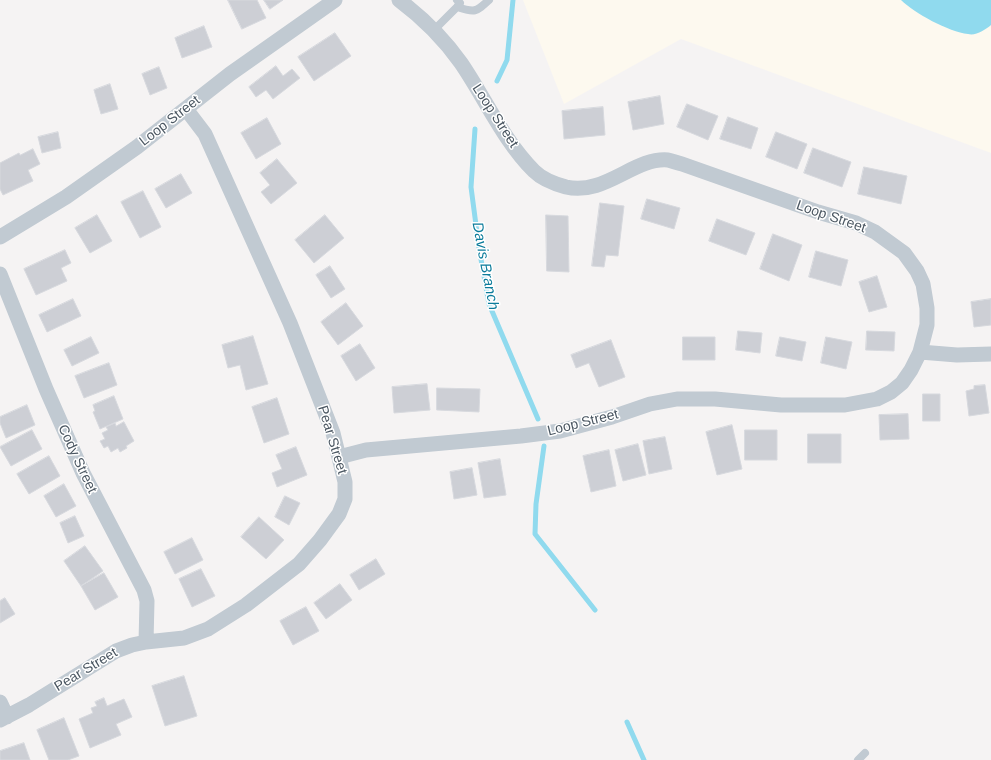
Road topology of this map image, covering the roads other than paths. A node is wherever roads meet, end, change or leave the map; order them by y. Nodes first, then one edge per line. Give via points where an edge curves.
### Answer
1 (336, 0) edge
2 (399, 0) edge
3 (489, 0) edge
4 (457, 4) edge
5 (434, 30) junction
6 (186, 109) junction
7 (0, 238) edge
8 (0, 274) edge
9 (920, 352) junction
10 (991, 354) edge
11 (339, 457) junction
12 (146, 642) junction
13 (0, 702) edge
14 (4, 718) edge
15 (865, 753) dead end
16 (858, 760) edge

1 - 6 street, Loop Street via 230,74
2 - 5 street, Loop Street
3 - 4 lane via 477,11 472,12
4 - 5 lane
5 - 9 street, Loop Street via 461,63 511,144 534,172 548,181 568,187 597,186 641,166 667,160 856,223 875,232 904,252 923,284 927,325
6 - 7 street, Loop Street via 66,197
6 - 11 street, Pear Street via 205,134 290,323 333,433
8 - 12 street, Cody Street via 83,473 144,590 147,601
9 - 10 street
9 - 11 street, Loop Street via 902,383 891,392 869,401 826,406 677,399 650,404 560,431 366,450
11 - 12 street, Pear Street via 346,482 342,508 320,540 299,564 246,605 208,629 184,638
12 - 14 street, Pear Street via 116,651
13 - 14 street
15 - 16 lane

